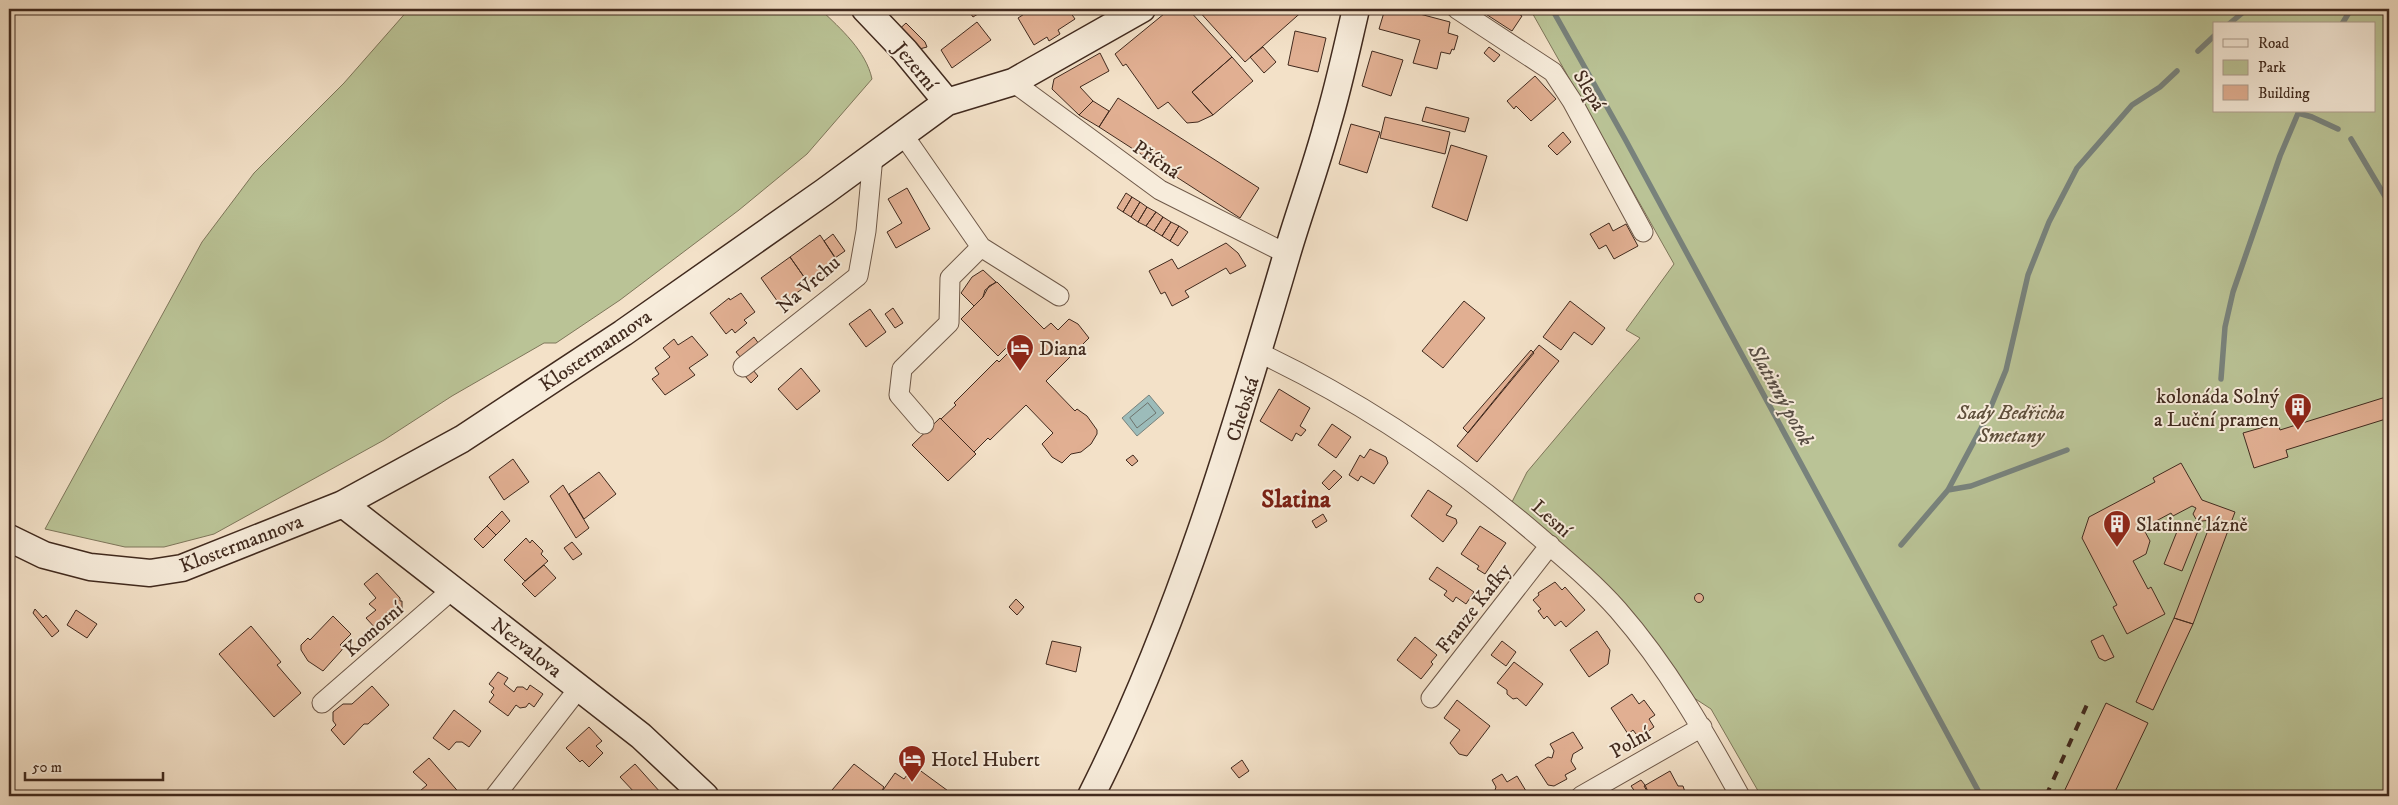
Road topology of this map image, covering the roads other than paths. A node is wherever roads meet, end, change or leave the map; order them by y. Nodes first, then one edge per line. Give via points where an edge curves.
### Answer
1 (865, 9) edge
2 (1142, 9) edge
3 (1356, 9) edge
4 (1457, 9) edge
5 (1013, 82) junction
6 (947, 102) junction
7 (902, 134) junction
8 (873, 156) junction
9 (1643, 232) dead end
10 (981, 247) junction
11 (1287, 254) junction
12 (1059, 296) dead end
13 (1260, 353) junction
14 (743, 367) dead end
15 (924, 424) dead end
16 (344, 504) junction
17 (9, 538) edge
18 (1550, 546) junction
19 (453, 589) junction
20 (580, 688) junction
21 (1431, 698) dead end
22 (322, 703) dead end
23 (1702, 727) junction
24 (495, 796) edge
25 (705, 796) edge
26 (1091, 796) edge
27 (1581, 796) edge
28 (1740, 796) edge

1 - 6 street, Jezerní
2 - 5 street, Klostermannova
3 - 11 street, Chebská via 1328,122
4 - 9 street, Slepá via 1553,72
5 - 6 street, Klostermannova
5 - 11 street, Příčná via 1160,190
6 - 7 street, Klostermannova
7 - 8 street, Klostermannova
7 - 10 street
8 - 14 street, Na Vrchu via 858,276
8 - 16 street, Klostermannova via 623,332 462,439
10 - 12 street
10 - 15 street via 950,278 949,323 902,369 900,395
11 - 13 street, Chebská
13 - 18 street, Lesní via 1310,376 1376,415 1442,459
13 - 26 street, Chebská via 1188,568 1117,744
16 - 17 street, Klostermannova via 182,568 150,573 90,567 44,555
16 - 19 street, Nezvalova
18 - 21 street, Franze Kafky
18 - 23 street, Lesní via 1589,579 1618,610 1652,653
19 - 20 street, Nezvalova
19 - 22 street, Komorní
20 - 24 street
20 - 25 street, Nezvalova via 641,736
23 - 27 street, Polní
23 - 28 street, Lesní

